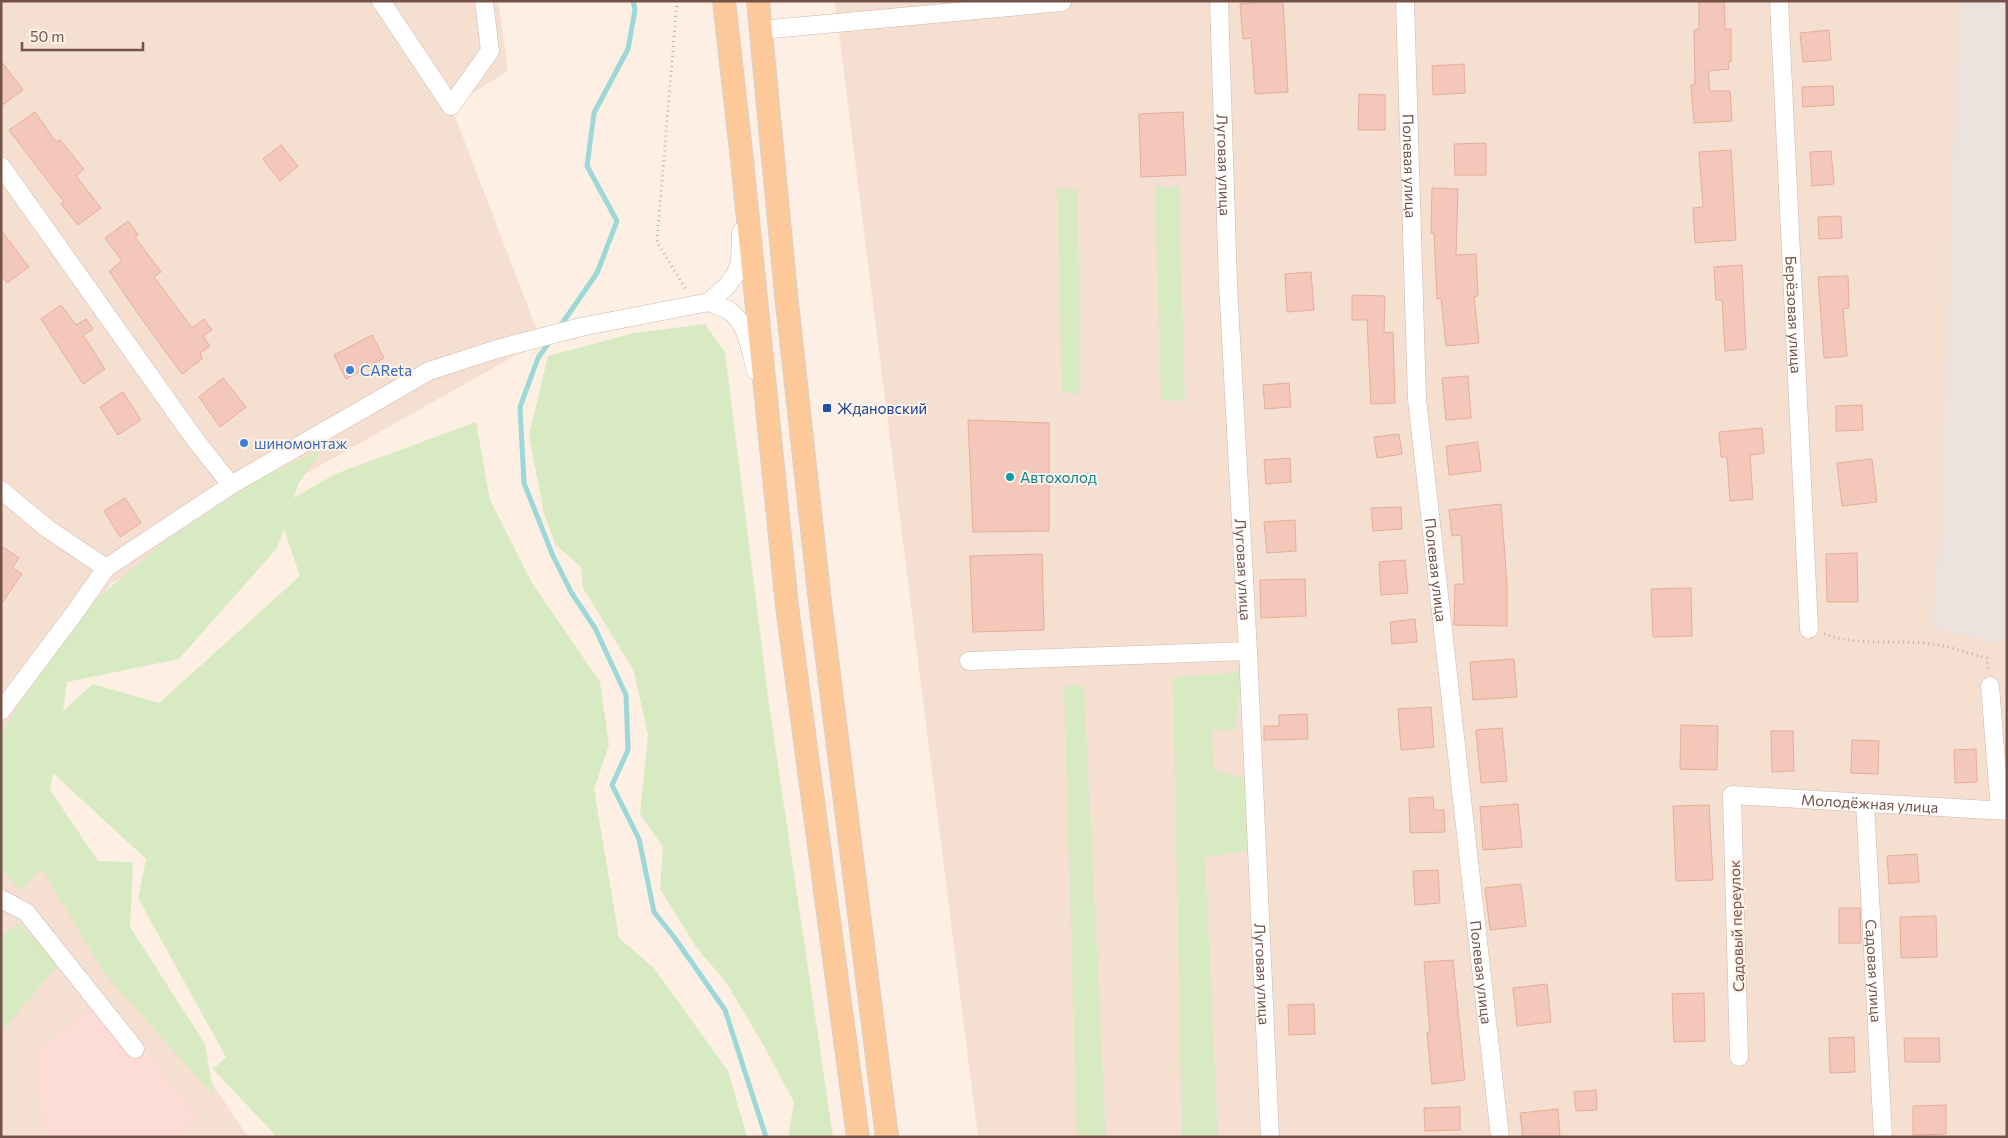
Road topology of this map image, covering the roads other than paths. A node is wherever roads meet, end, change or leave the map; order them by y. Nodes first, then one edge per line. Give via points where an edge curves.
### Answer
1 (381, 1) edge
2 (484, 1) edge
3 (724, 1) edge
4 (758, 1) edge
5 (1219, 1) edge
6 (1406, 1) edge
7 (1779, 1) edge
8 (1062, 2) edge
9 (761, 30) junction
10 (742, 160) junction
11 (1, 166) edge
12 (702, 304) junction
13 (768, 421) junction
14 (231, 485) junction
15 (1, 490) edge
16 (106, 568) junction
17 (1809, 629) road end
18 (1248, 651) junction
19 (969, 661) dead end
20 (1990, 686) road end
21 (1, 711) edge
22 (1732, 796) joint
23 (1865, 803) junction
24 (2003, 811) edge
25 (1, 899) edge
26 (135, 1050) dead end
27 (1739, 1057) dead end
28 (858, 1137) edge
29 (887, 1137) edge
30 (1270, 1137) edge
31 (1500, 1137) edge
32 (1883, 1137) edge

1 - 2 street via 451,106 490,51
3 - 10 main road
4 - 9 main road
5 - 18 street, Луговая улица via 1228,284
6 - 31 street, Полевая улица via 1417,399
7 - 17 street, Берёзовая улица
8 - 9 street
9 - 29 main road via 820,602
10 - 12 street via 740,263 727,286
10 - 13 main road
11 - 14 street via 194,438
12 - 13 street via 728,310 745,330
12 - 14 street via 581,327 429,371
13 - 28 main road via 787,606
14 - 16 street
15 - 16 street via 48,529
16 - 21 street
18 - 19 street
18 - 30 street, Луговая улица
20 - 24 street
22 - 23 street, Молодёжная улица
22 - 27 street, Садовый переулок
23 - 24 street, Молодёжная улица
23 - 32 street, Садовая улица
25 - 26 street via 26,912

